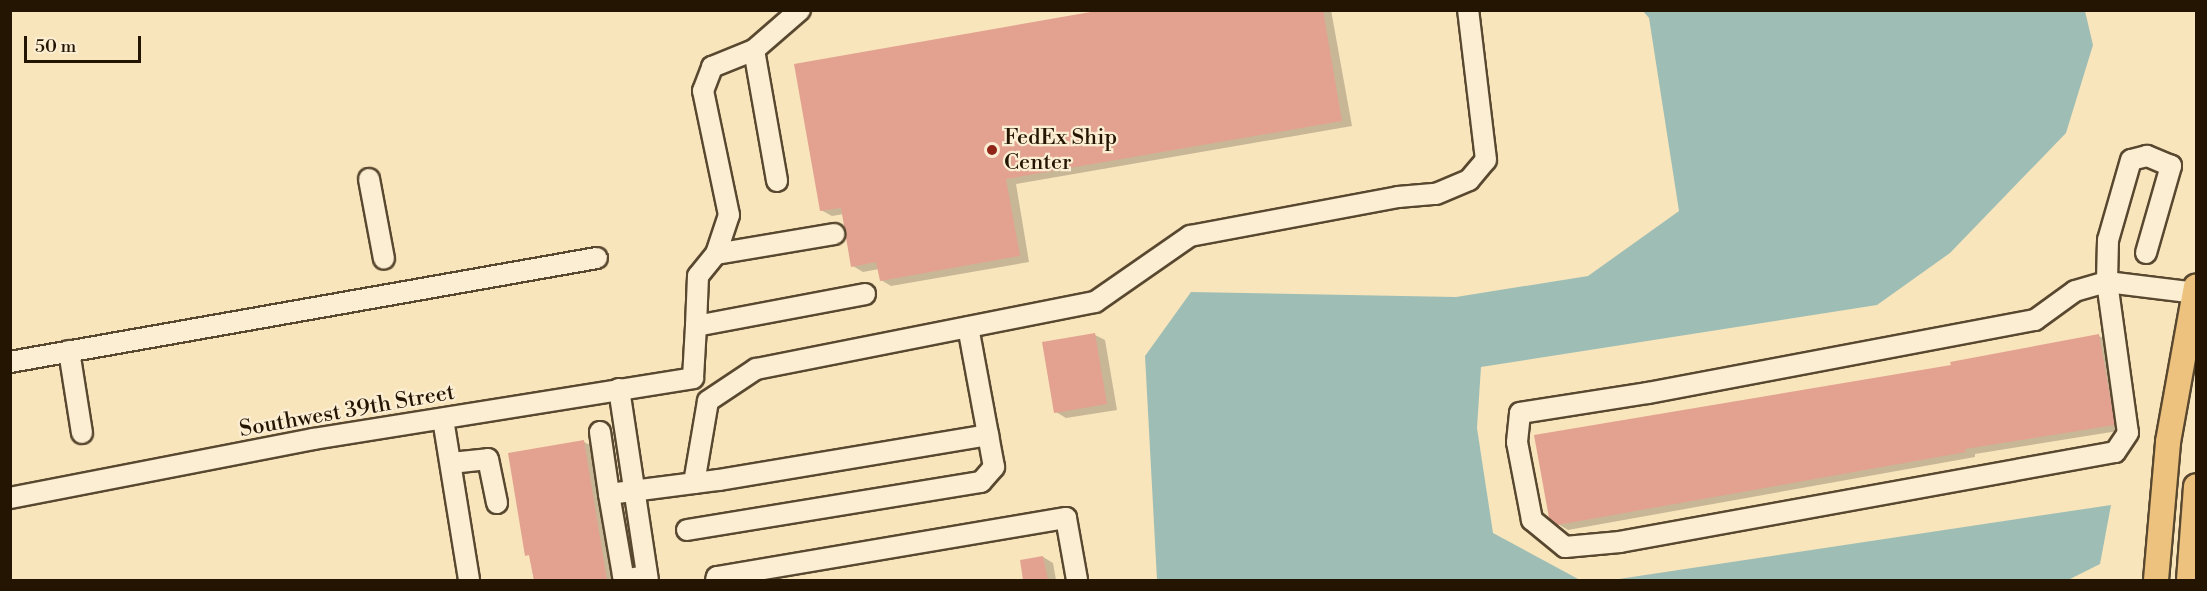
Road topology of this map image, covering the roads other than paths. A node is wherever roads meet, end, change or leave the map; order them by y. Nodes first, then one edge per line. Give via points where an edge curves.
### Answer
1 (800, 10) edge
2 (1468, 10) edge
3 (754, 50) junction
4 (369, 179) dead end
5 (777, 181) dead end
6 (834, 234) dead end
7 (2146, 253) dead end
8 (716, 254) junction
9 (597, 258) dead end
10 (384, 259) dead end
11 (2107, 282) junction
12 (2196, 291) edge
13 (865, 294) dead end
14 (696, 326) junction
15 (968, 327) junction
16 (69, 351) junction
17 (10, 362) edge
18 (619, 390) junction
19 (443, 419) junction
20 (600, 432) dead end
21 (82, 433) dead end
22 (988, 435) junction
23 (451, 463) junction
24 (694, 483) junction
25 (2196, 486) edge
26 (634, 491) junction
27 (609, 494) junction
28 (10, 498) edge
29 (496, 503) dead end
30 (687, 530) dead end
31 (648, 578) edge
32 (469, 580) edge
33 (716, 580) edge
34 (1077, 580) edge
35 (2156, 580) edge
36 (2189, 580) edge

1 - 3 street
2 - 15 street via 1486,160 1469,180 1436,194 1398,197 1190,236 1095,302
3 - 5 street
3 - 8 street via 712,67 703,91 729,215
4 - 10 street
6 - 8 street
7 - 11 street via 2171,166 2147,156 2132,160 2108,240
8 - 14 street via 698,276
9 - 16 street
11 - 11 street via 2075,291 2035,320 1521,413 1517,442 1532,520 1565,547 1620,542 2115,452 2128,433
11 - 12 street
12 - 35 main road via 2168,442
13 - 14 street
14 - 18 street, Southwest 39th Street via 693,378
15 - 22 street
15 - 24 street via 756,369 708,401
16 - 17 street
16 - 21 street
18 - 19 street, Southwest 39th Street
18 - 26 street
19 - 23 street
19 - 28 street, Southwest 39th Street via 313,439
20 - 27 street
22 - 24 street
22 - 30 street via 994,467 981,482
23 - 29 street via 488,459
23 - 32 street via 448,471
24 - 26 street
25 - 36 main road
26 - 27 street
26 - 31 street
27 - 31 street via 623,575 627,579
33 - 34 street via 1066,518

